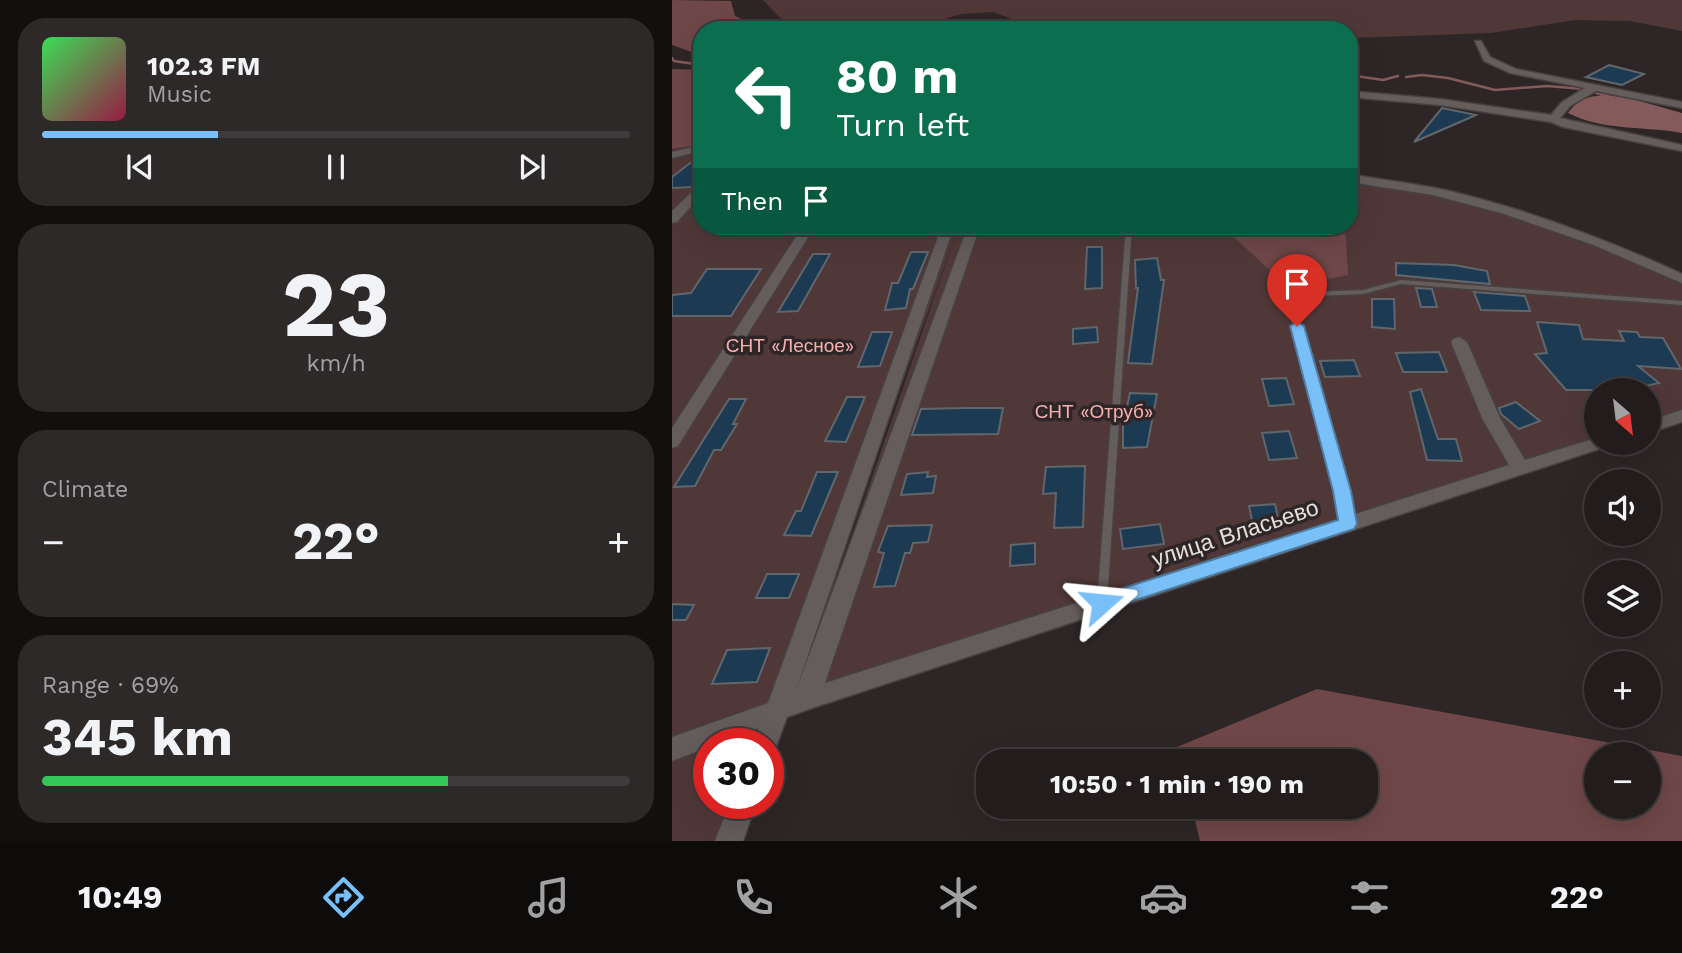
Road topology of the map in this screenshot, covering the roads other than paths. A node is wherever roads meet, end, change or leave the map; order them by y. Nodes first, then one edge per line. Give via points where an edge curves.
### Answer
1 (1478, 43) dead end
2 (1595, 87) junction
3 (1358, 95) edge
4 (1682, 105) edge
5 (1555, 119) junction
6 (1682, 148) edge
7 (693, 150) edge
8 (672, 155) edge
9 (1358, 180) edge
10 (693, 197) edge
11 (672, 219) edge
12 (803, 235) edge
13 (945, 235) edge
14 (971, 235) edge
15 (1128, 235) edge
16 (1682, 279) edge
17 (1682, 303) edge
18 (1459, 342) dead end
19 (1682, 416) edge
20 (1661, 423) edge
21 (672, 442) edge
22 (1584, 448) edge
23 (1520, 468) junction
24 (1348, 524) junction
25 (1102, 603) junction
26 (807, 699) junction
27 (778, 710) junction
28 (771, 728) edge
29 (672, 749) edge
30 (737, 819) edge
31 (729, 841) edge

1 - 2 street via 1487,59 1499,66
2 - 4 street
2 - 5 street via 1566,104
3 - 5 street
5 - 6 street
7 - 8 street
9 - 16 street via 1443,194 1507,212 1606,245
10 - 11 street
12 - 21 street
13 - 27 street
14 - 26 street
15 - 25 lane
17 - 24 lane via 1401,282 1363,292 1289,295
18 - 23 street via 1491,418
19 - 20 street
22 - 23 street, улица Власьево
23 - 24 street, улица Власьево
24 - 25 street, улица Власьево
25 - 26 street, улица Власьево
26 - 27 street, улица Власьево
27 - 28 street
27 - 29 street, улица Власьево
30 - 31 street

